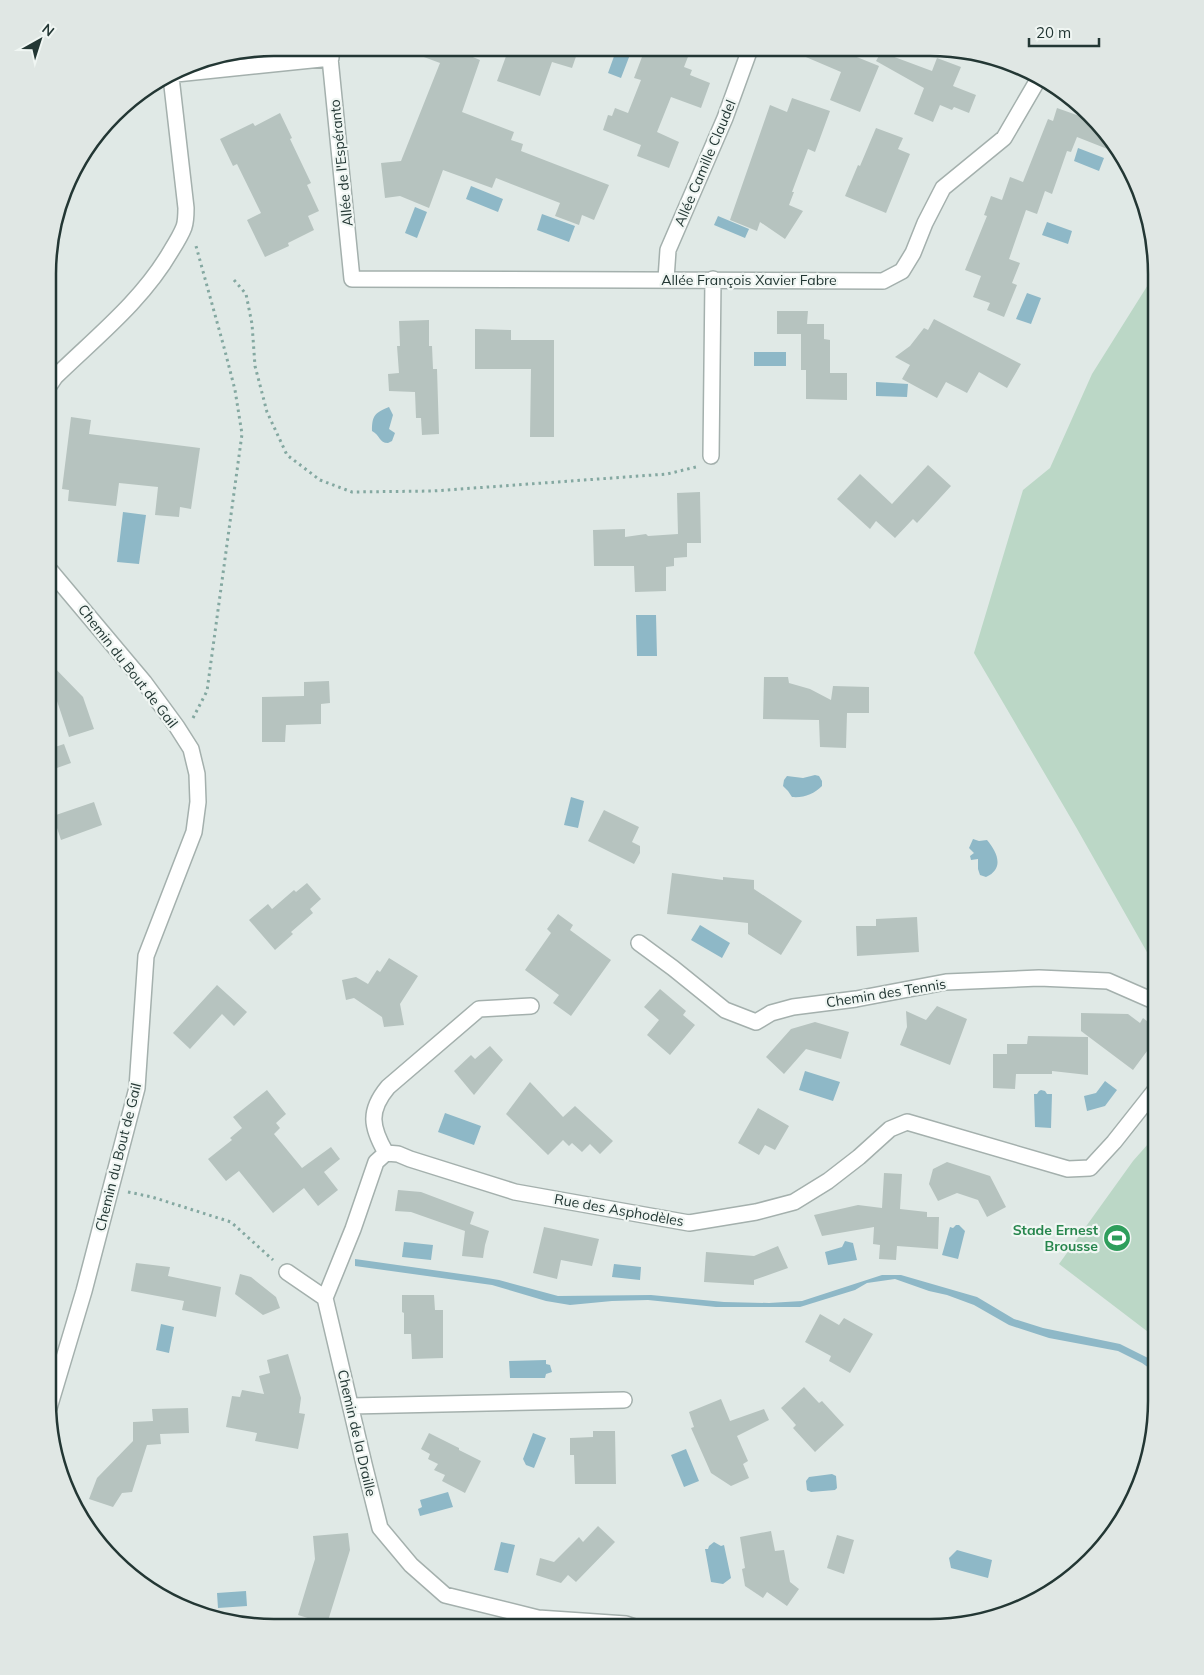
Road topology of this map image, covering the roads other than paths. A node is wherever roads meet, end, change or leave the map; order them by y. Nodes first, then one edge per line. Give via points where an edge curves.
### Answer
1 (308, 56) edge
2 (330, 56) edge
3 (747, 56) edge
4 (195, 71) edge
5 (172, 82) edge
6 (1036, 84) edge
7 (352, 279) joint
8 (666, 279) junction
9 (713, 279) junction
10 (56, 376) edge
11 (711, 456) road end
12 (56, 576) edge
13 (639, 943) dead end
14 (1148, 998) edge
15 (531, 1006) dead end
16 (1148, 1099) edge
17 (386, 1152) junction
18 (287, 1272) road end
19 (325, 1298) junction
20 (56, 1385) edge
21 (624, 1400) dead end
22 (351, 1406) junction
23 (553, 1619) edge

1 - 4 street
2 - 7 street, Allée de l'Espéranto
3 - 8 street, Allée Camille Claudel via 725,118 668,250
5 - 10 street via 186,220 181,234 154,277 120,316
6 - 9 street, Allée François Xavier Fabre via 1004,138 943,188 902,271 883,281
7 - 8 street, Allée François Xavier Fabre
8 - 9 street, Allée François Xavier Fabre
9 - 11 street
12 - 20 street, Chemin du Bout de Gail via 138,674 177,727 190,749 197,774 198,802 194,832 146,956 136,1088 84,1291
13 - 14 street, Chemin des Tennis via 725,1010 756,1022 771,1013 793,1007 946,982 1039,978 1108,981
15 - 17 street via 479,1009 388,1087 379,1098 373,1114 376,1136
16 - 17 street, Rue des Asphodèles via 1090,1168 1068,1169 907,1122 890,1129 828,1181 794,1202 689,1223 514,1192
17 - 19 street via 376,1162
18 - 19 street
19 - 22 street, Chemin de la Draille
21 - 22 street
22 - 23 street, Chemin de la Draille via 380,1528 411,1565 445,1595

